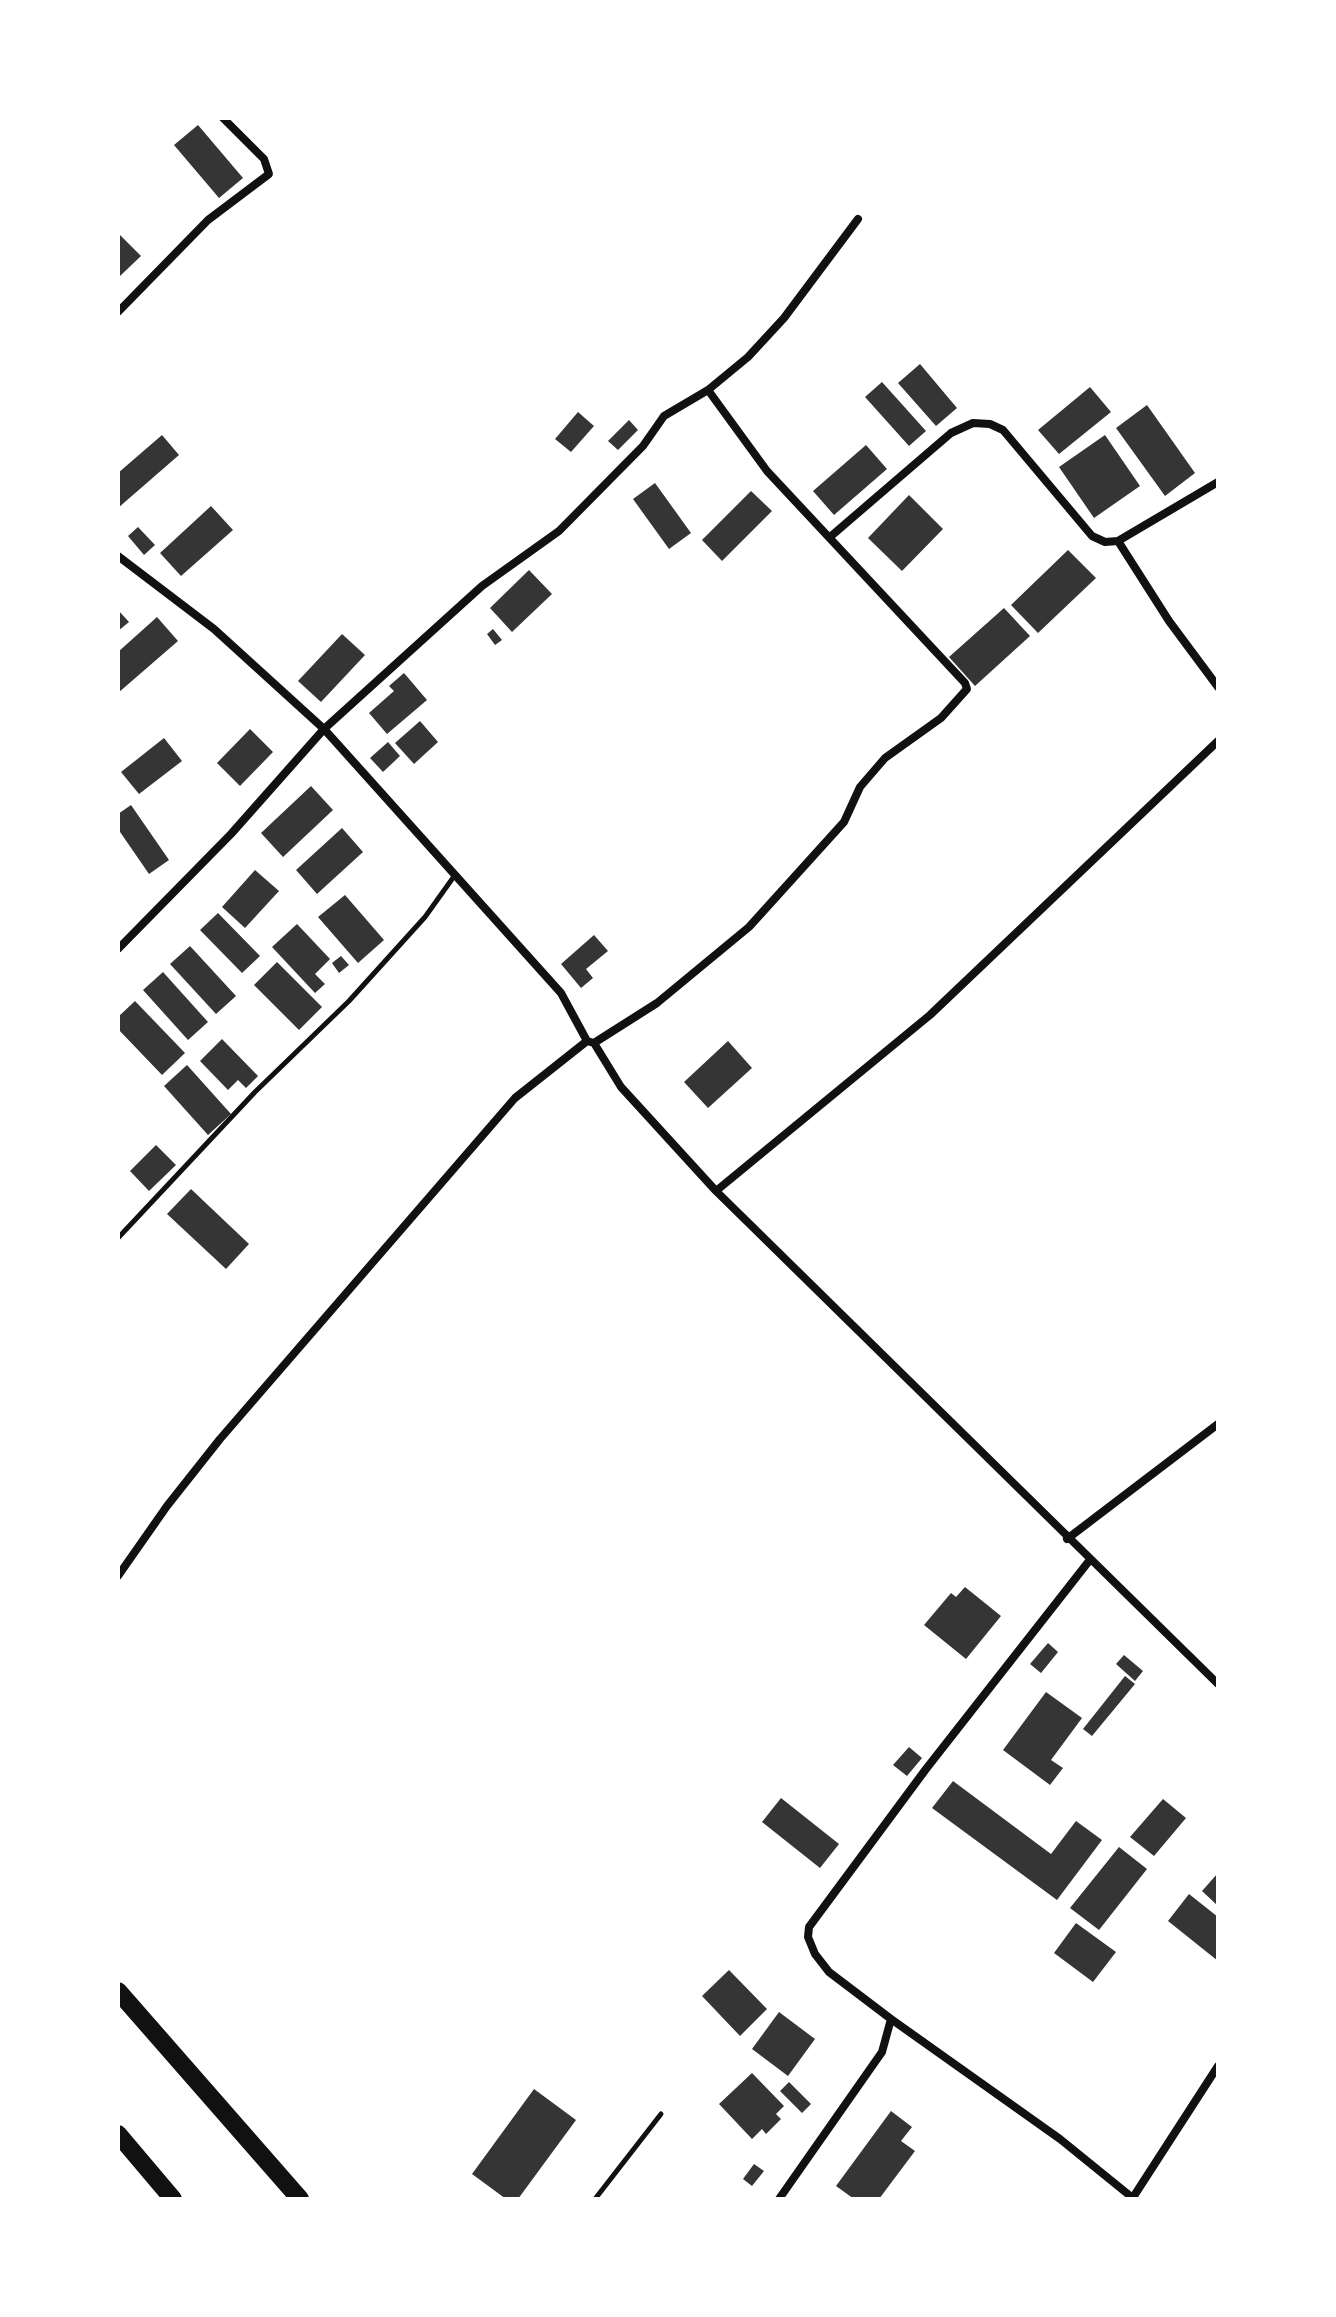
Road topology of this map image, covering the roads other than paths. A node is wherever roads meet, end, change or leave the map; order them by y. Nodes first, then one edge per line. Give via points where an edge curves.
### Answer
1 (223, 118) edge
2 (858, 219) dead end
3 (118, 312) edge
4 (708, 390) junction
5 (1218, 482) edge
6 (830, 537) junction
7 (1118, 541) junction
8 (118, 556) edge
9 (1218, 687) edge
10 (324, 729) junction
11 (1218, 741) edge
12 (455, 874) junction
13 (118, 949) edge
14 (590, 1042) junction
15 (716, 1191) junction
16 (118, 1238) edge
17 (1218, 1424) edge
18 (1067, 1539) junction
19 (1089, 1561) junction
20 (118, 1576) edge
21 (1218, 1684) edge
22 (118, 1991) edge
23 (891, 2019) junction
24 (1218, 2066) edge
25 (661, 2114) dead end
26 (118, 2134) edge
27 (173, 2199) edge
28 (300, 2199) edge
29 (595, 2199) edge
30 (779, 2199) edge
31 (1133, 2199) edge

1 - 3 street via 264,159 269,174 208,220
2 - 4 street via 784,318
4 - 6 street via 767,471
4 - 10 street via 664,416 643,446 559,531 482,586
5 - 7 street
6 - 7 street via 951,433 973,423 1003,430 1092,536
6 - 14 street via 965,683 966,694 885,758 860,787 844,822 749,927 657,1003
7 - 9 street
8 - 10 street via 214,629
10 - 12 street
10 - 13 street
11 - 15 street via 930,1015
12 - 14 street via 561,993
12 - 16 lane via 425,917 349,1001
14 - 15 street via 621,1087
14 - 20 street via 515,1098 220,1439
15 - 18 street
17 - 18 street
18 - 19 street
19 - 21 street
19 - 23 street via 809,1927 815,1954 829,1972
22 - 28 highway
23 - 30 street via 882,2052
23 - 31 street via 1060,2139
24 - 31 street
25 - 29 lane
26 - 27 highway

